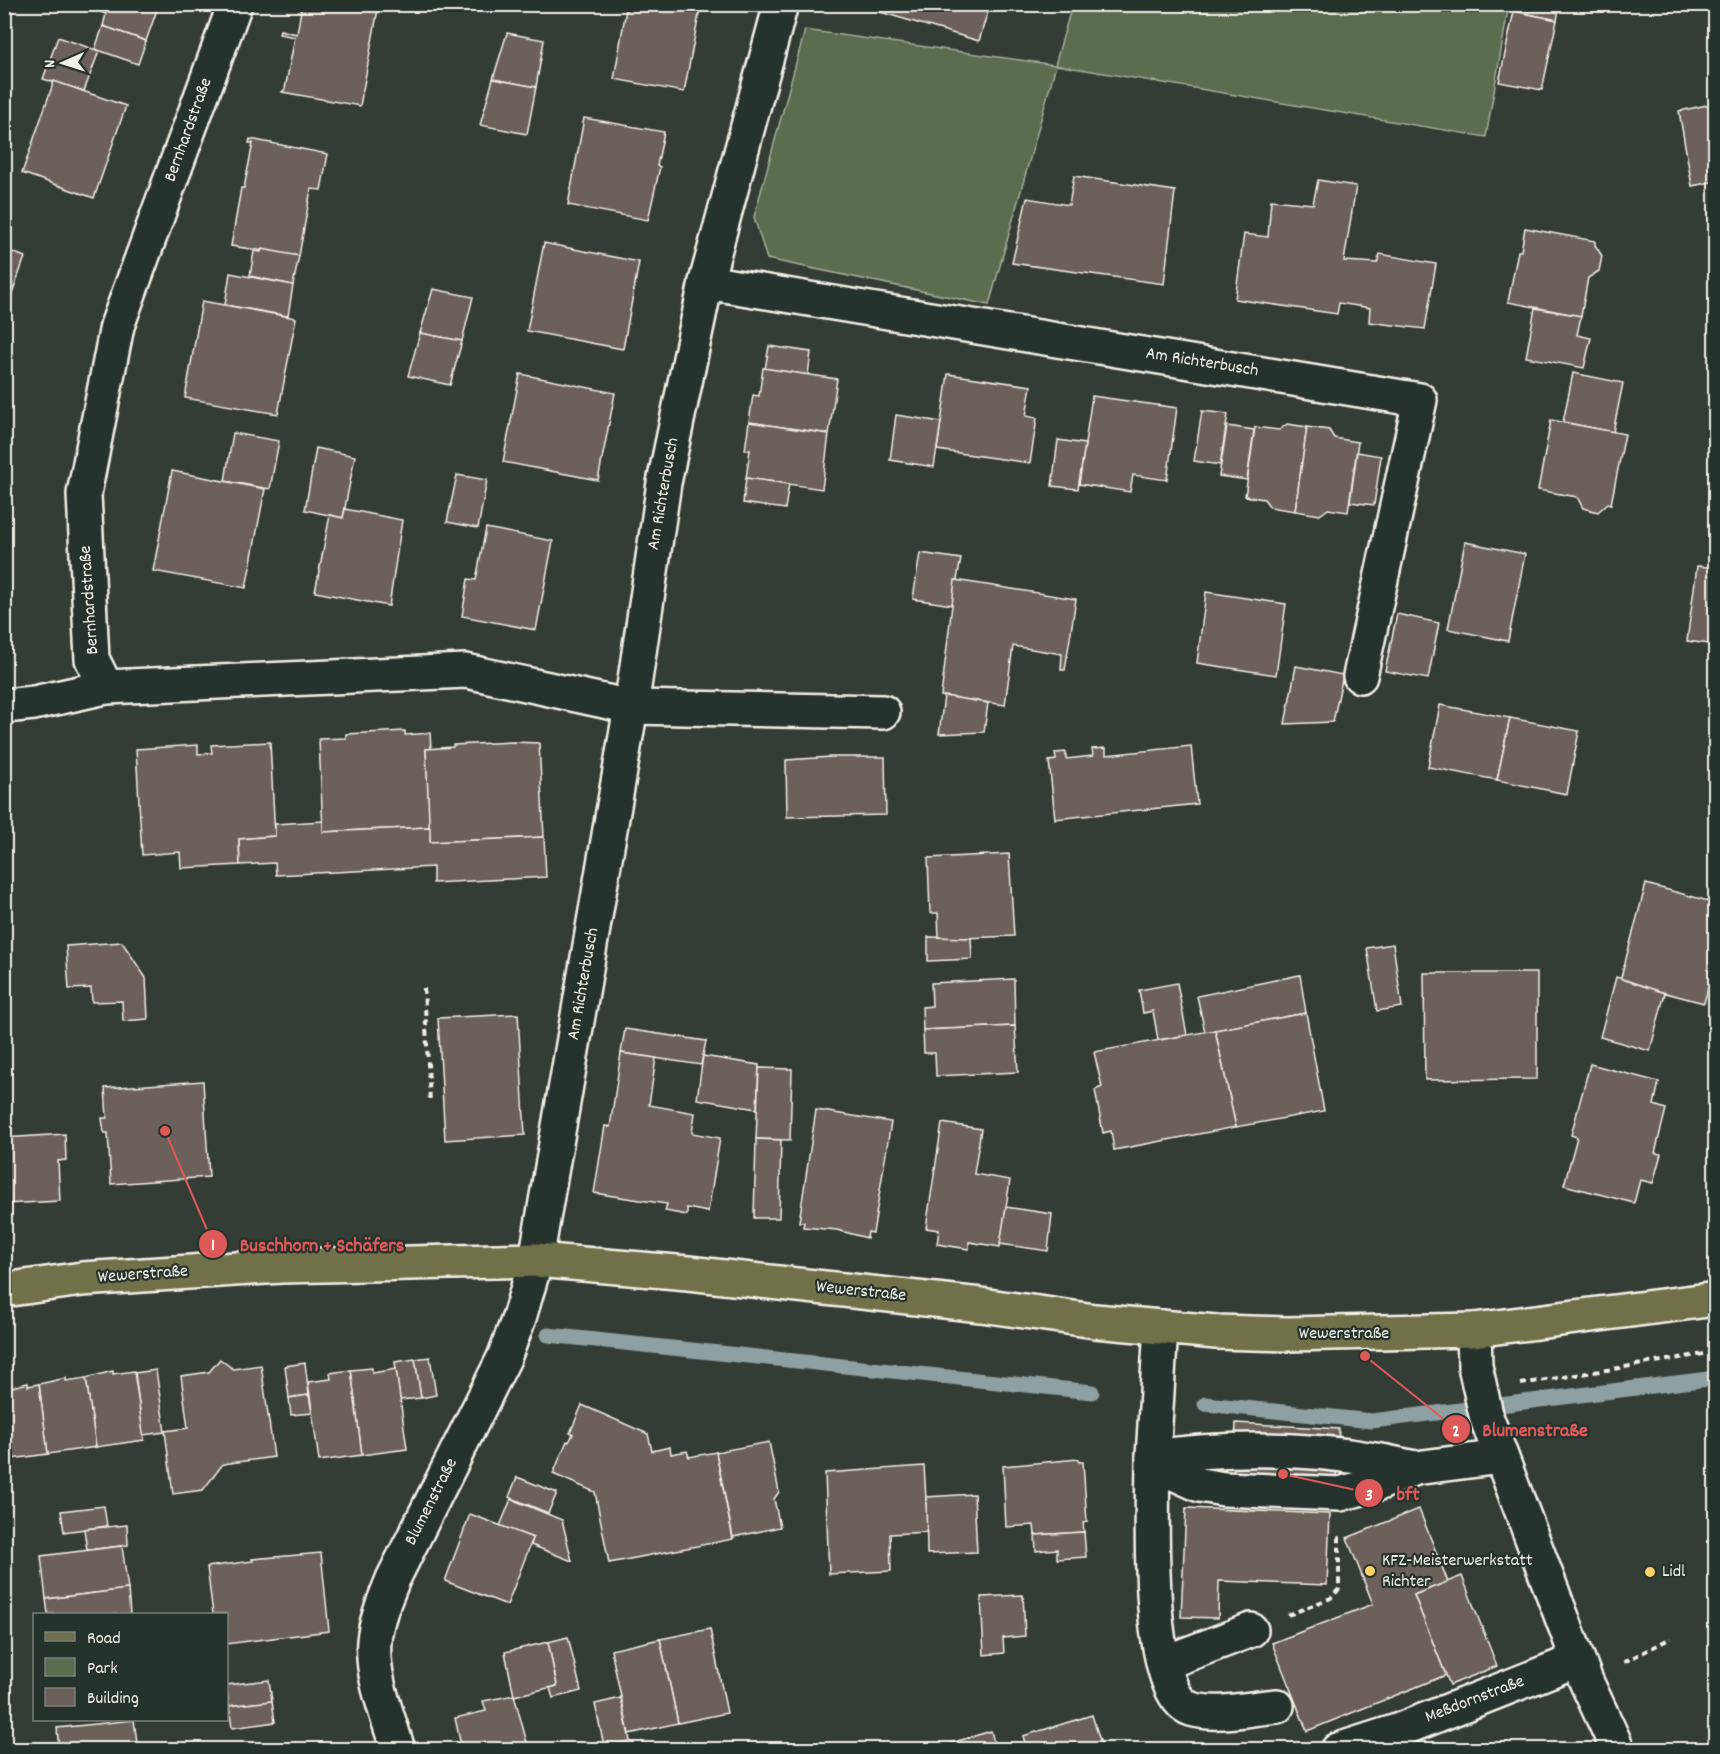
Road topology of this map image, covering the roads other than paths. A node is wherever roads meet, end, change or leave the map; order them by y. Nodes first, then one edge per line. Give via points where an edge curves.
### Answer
1 (235, 4) edge
2 (781, 4) edge
3 (706, 282) junction
4 (1360, 676) dead end
5 (106, 687) junction
6 (4, 706) edge
7 (631, 707) junction
8 (883, 712) dead end
9 (536, 1260) junction
10 (4, 1290) edge
11 (1716, 1299) edge
12 (1161, 1327) junction
13 (1474, 1330) junction
14 (1153, 1457) junction
15 (1502, 1458) junction
16 (1415, 1468) junction
17 (1251, 1630) road end
18 (1164, 1663) junction
19 (1581, 1671) junction
20 (1278, 1706) dead end
21 (399, 1749) edge
22 (1338, 1749) edge
23 (1618, 1749) edge

1 - 5 street, Bernhardstraße via 117,326 84,494 92,659
2 - 3 street, Am Richterbusch
3 - 4 street, Am Richterbusch via 1420,400
3 - 7 street, Am Richterbusch via 664,483
5 - 6 street
5 - 7 street via 466,671
7 - 8 street
7 - 9 street, Am Richterbusch
9 - 10 main road, Wewerstraße via 282,1266 82,1278
9 - 12 main road, Wewerstraße via 688,1273
9 - 21 street, Blumenstraße via 504,1358 379,1612 374,1642 376,1674
11 - 13 main road, Wewerstraße
12 - 13 main road, Wewerstraße via 1286,1334
12 - 14 street
13 - 15 street via 1479,1387
14 - 16 street via 1230,1449 1357,1456
14 - 16 street via 1200,1485 1340,1494
14 - 18 street via 1154,1609
15 - 16 street
15 - 19 street
17 - 18 street
18 - 20 street via 1179,1702 1189,1708 1206,1712
19 - 22 street, Meßdornstraße
19 - 23 street

